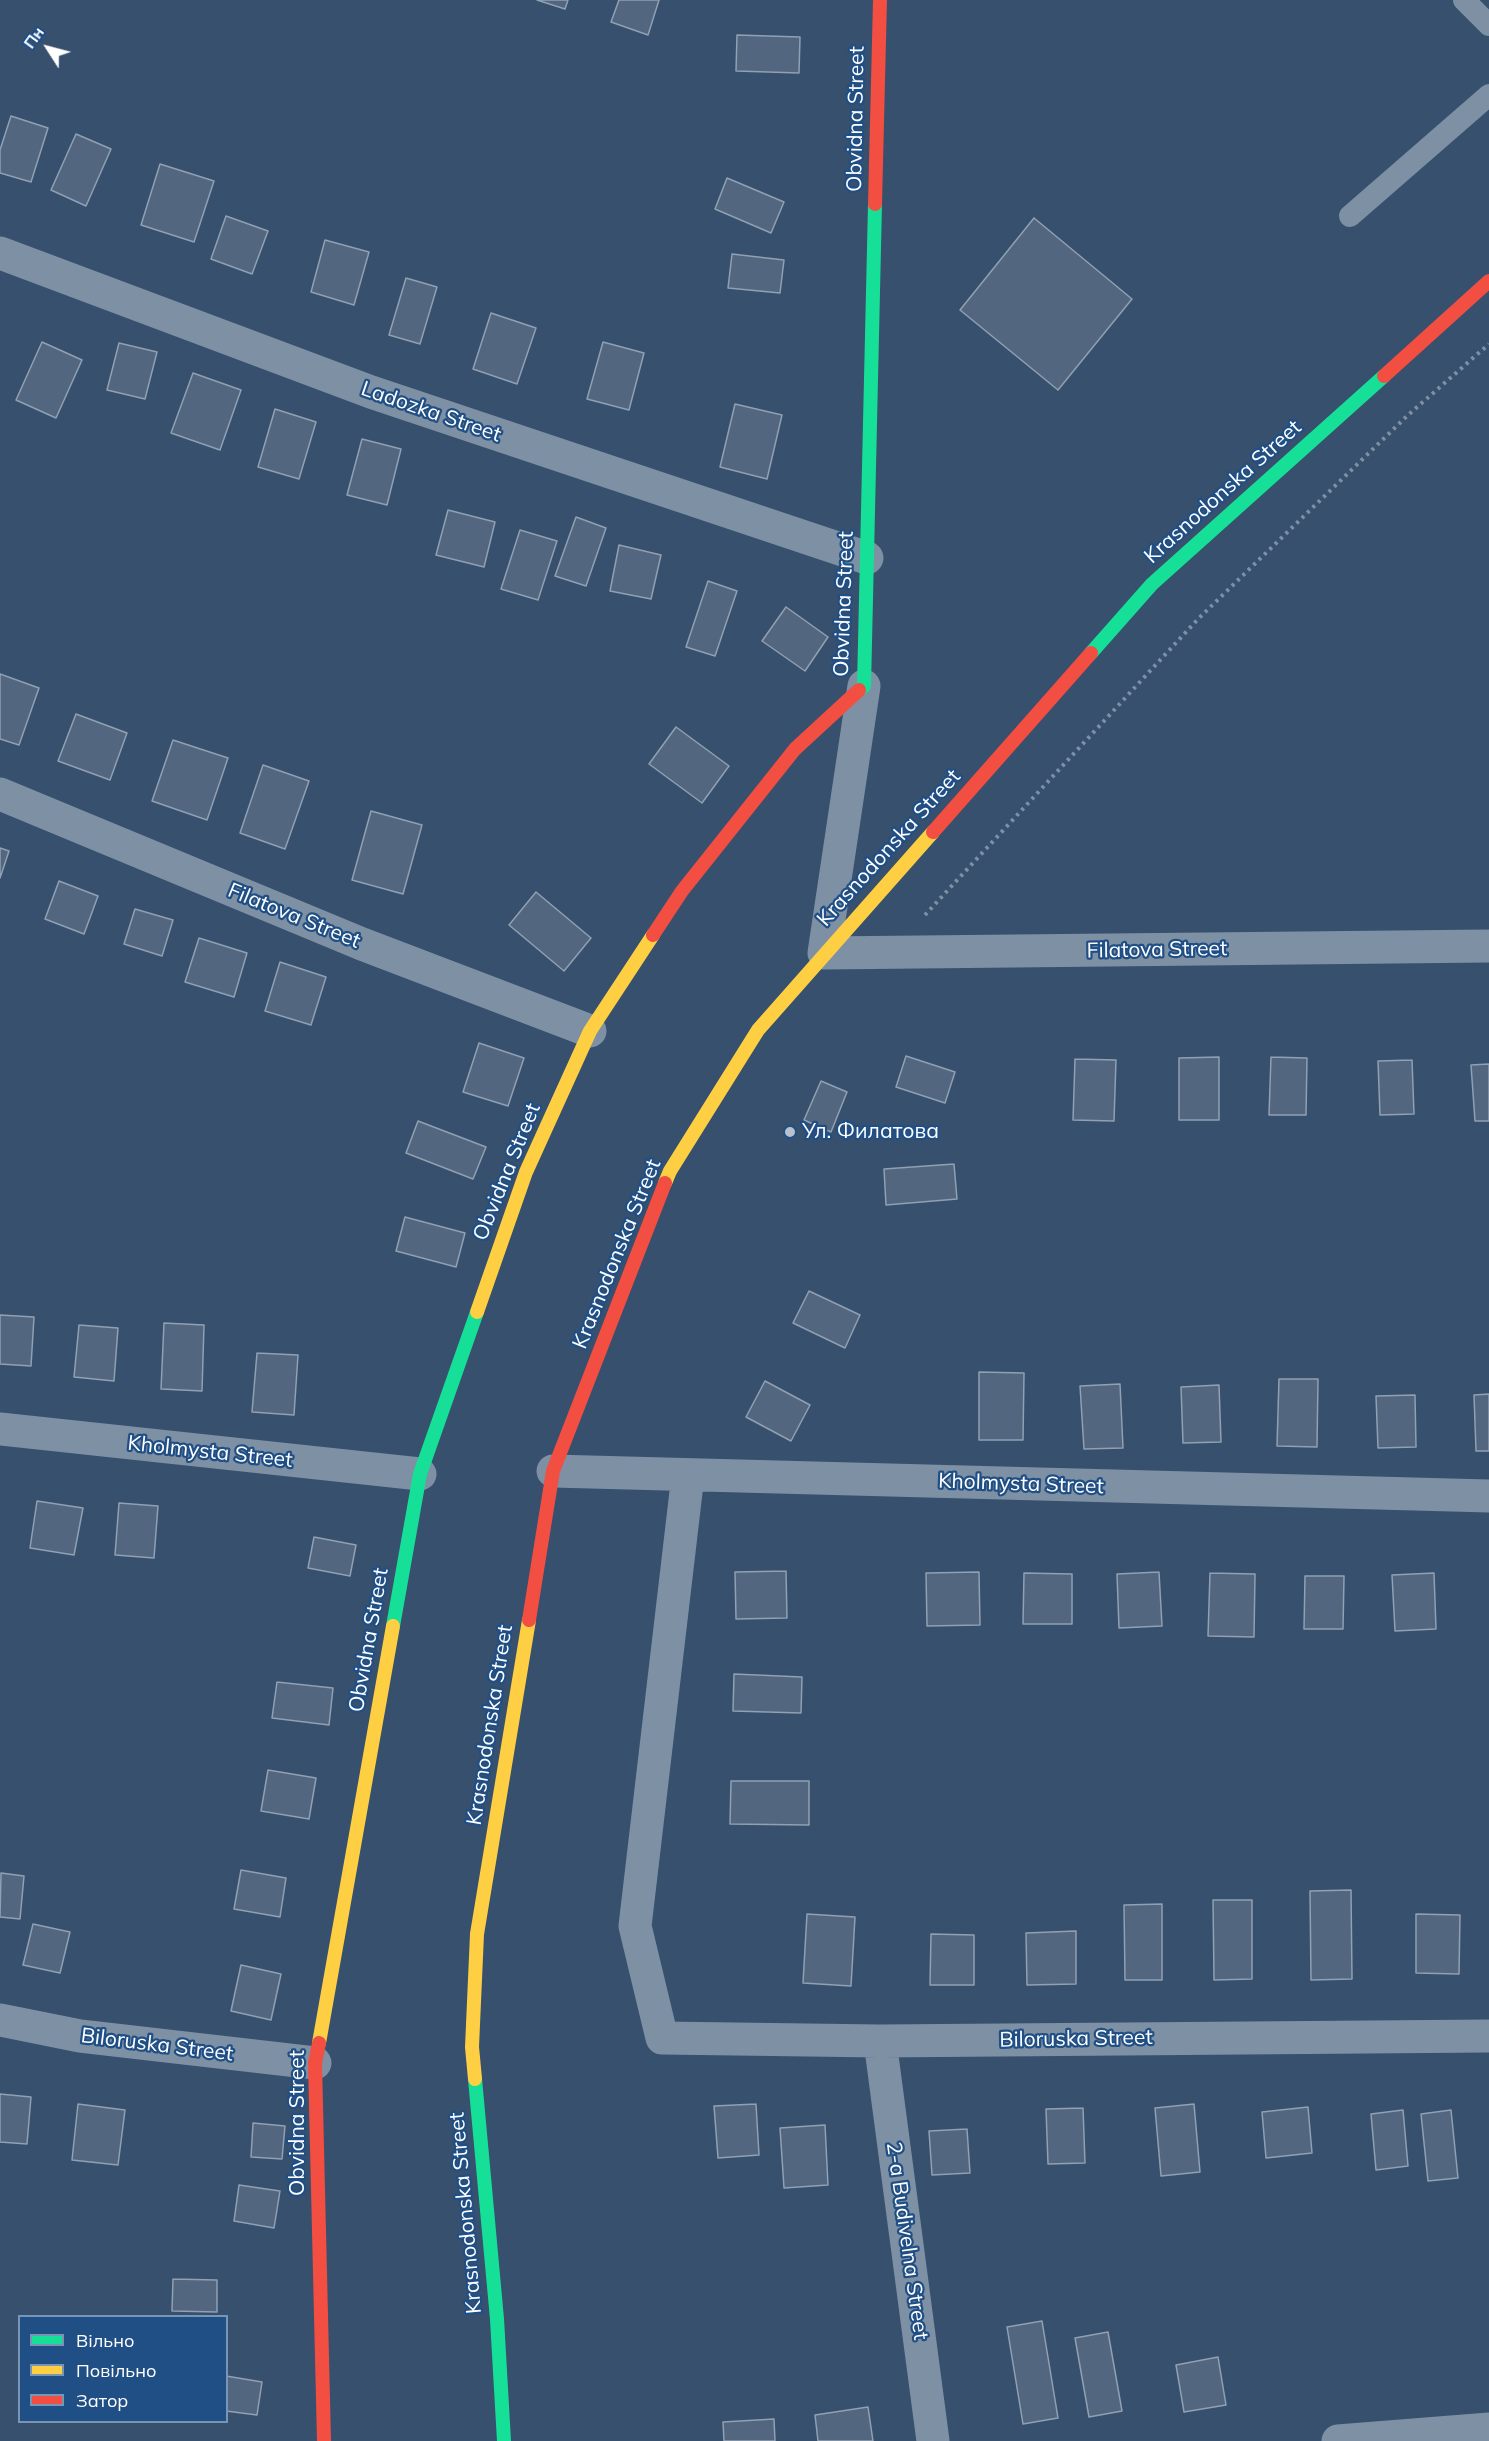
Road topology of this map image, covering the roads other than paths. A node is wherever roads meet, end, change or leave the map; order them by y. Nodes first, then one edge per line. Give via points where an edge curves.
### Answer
1 (880, 0) edge
2 (1464, 0) edge
3 (1489, 25) edge
4 (1489, 95) edge
5 (1350, 216) dead end
6 (0, 253) edge
7 (1489, 281) edge
8 (867, 558) junction
9 (864, 686) junction
10 (0, 795) edge
11 (1489, 946) edge
12 (824, 954) junction
13 (590, 1031) junction
14 (0, 1429) edge
15 (553, 1471) junction
16 (420, 1474) junction
17 (688, 1475) junction
18 (1489, 1496) edge
19 (0, 2020) edge
20 (1489, 2036) edge
21 (880, 2041) junction
22 (315, 2063) junction
23 (1489, 2429) edge
24 (324, 2441) edge
25 (504, 2441) edge
26 (933, 2441) edge
27 (1338, 2441) edge

1 - 8 street, Obvidna Street
2 - 3 lane
4 - 5 lane
6 - 8 street, Ladozka Street via 371,392
7 - 12 street, Krasnodonska Street via 1152,584
8 - 9 street, Obvidna Street
9 - 12 street
9 - 13 street, Obvidna Street via 795,749 689,882
10 - 13 street, Filatova Street via 362,944
11 - 12 street, Filatova Street
12 - 15 street, Krasnodonska Street via 758,1030 670,1171
13 - 16 street, Obvidna Street via 526,1172
14 - 16 street, Kholmysta Street
15 - 17 street, Kholmysta Street
15 - 25 street, Krasnodonska Street via 476,1945 472,2047
16 - 22 street, Obvidna Street
17 - 18 street, Kholmysta Street
17 - 21 street, Biloruska Street via 635,1926 662,2038
19 - 22 street, Biloruska Street via 80,2036
20 - 21 street, Biloruska Street
21 - 26 street, 2-a Budivelna Street
22 - 24 street, Obvidna Street
23 - 27 street

